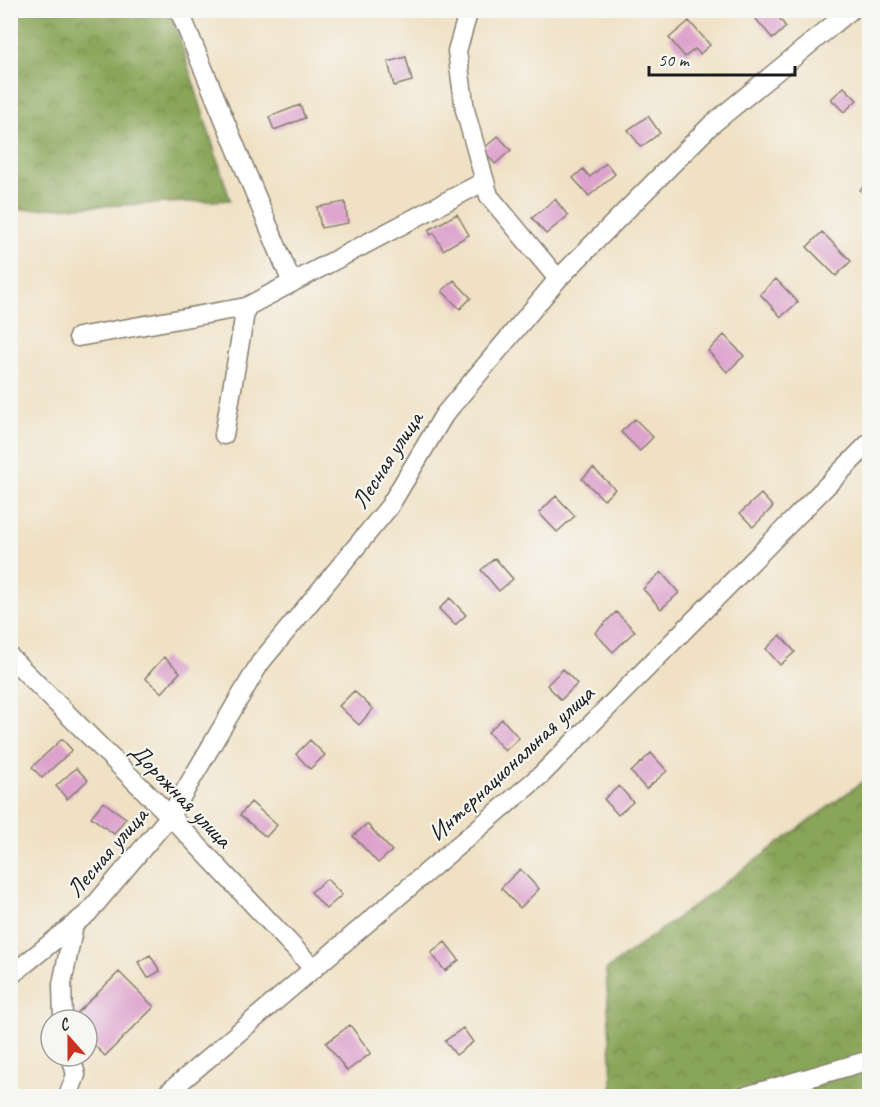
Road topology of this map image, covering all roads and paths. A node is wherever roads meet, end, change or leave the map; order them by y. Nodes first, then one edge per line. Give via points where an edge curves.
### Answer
1 (178, 10) edge
2 (453, 10) edge
3 (469, 10) edge
4 (850, 10) edge
5 (463, 31) junction
6 (485, 181) junction
7 (558, 279) junction
8 (292, 283) junction
9 (246, 307) junction
10 (78, 337) dead end
11 (224, 435) dead end
12 (870, 442) edge
13 (10, 657) edge
14 (170, 816) junction
15 (74, 925) junction
16 (314, 969) junction
17 (10, 976) edge
18 (63, 1008) edge
19 (870, 1060) edge
20 (74, 1068) edge
21 (68, 1096) edge
22 (164, 1096) edge
23 (746, 1096) edge

1 - 8 street
2 - 5 street
3 - 5 street
4 - 7 street, Лесная улица via 710,126
5 - 6 street via 457,51 465,110
6 - 7 street via 489,196
6 - 8 street
7 - 14 street, Лесная улица via 444,415 389,507 260,663
8 - 9 street
9 - 10 street
9 - 11 street
12 - 16 street, Интернациональная улица via 542,774
13 - 14 street, Дорожная улица
14 - 15 street, Лесная улица
14 - 16 street, Дорожная улица
15 - 17 street, Лесная улица
15 - 18 street via 62,984
16 - 22 street, Интернациональная улица
19 - 23 street
20 - 21 street via 76,1075

